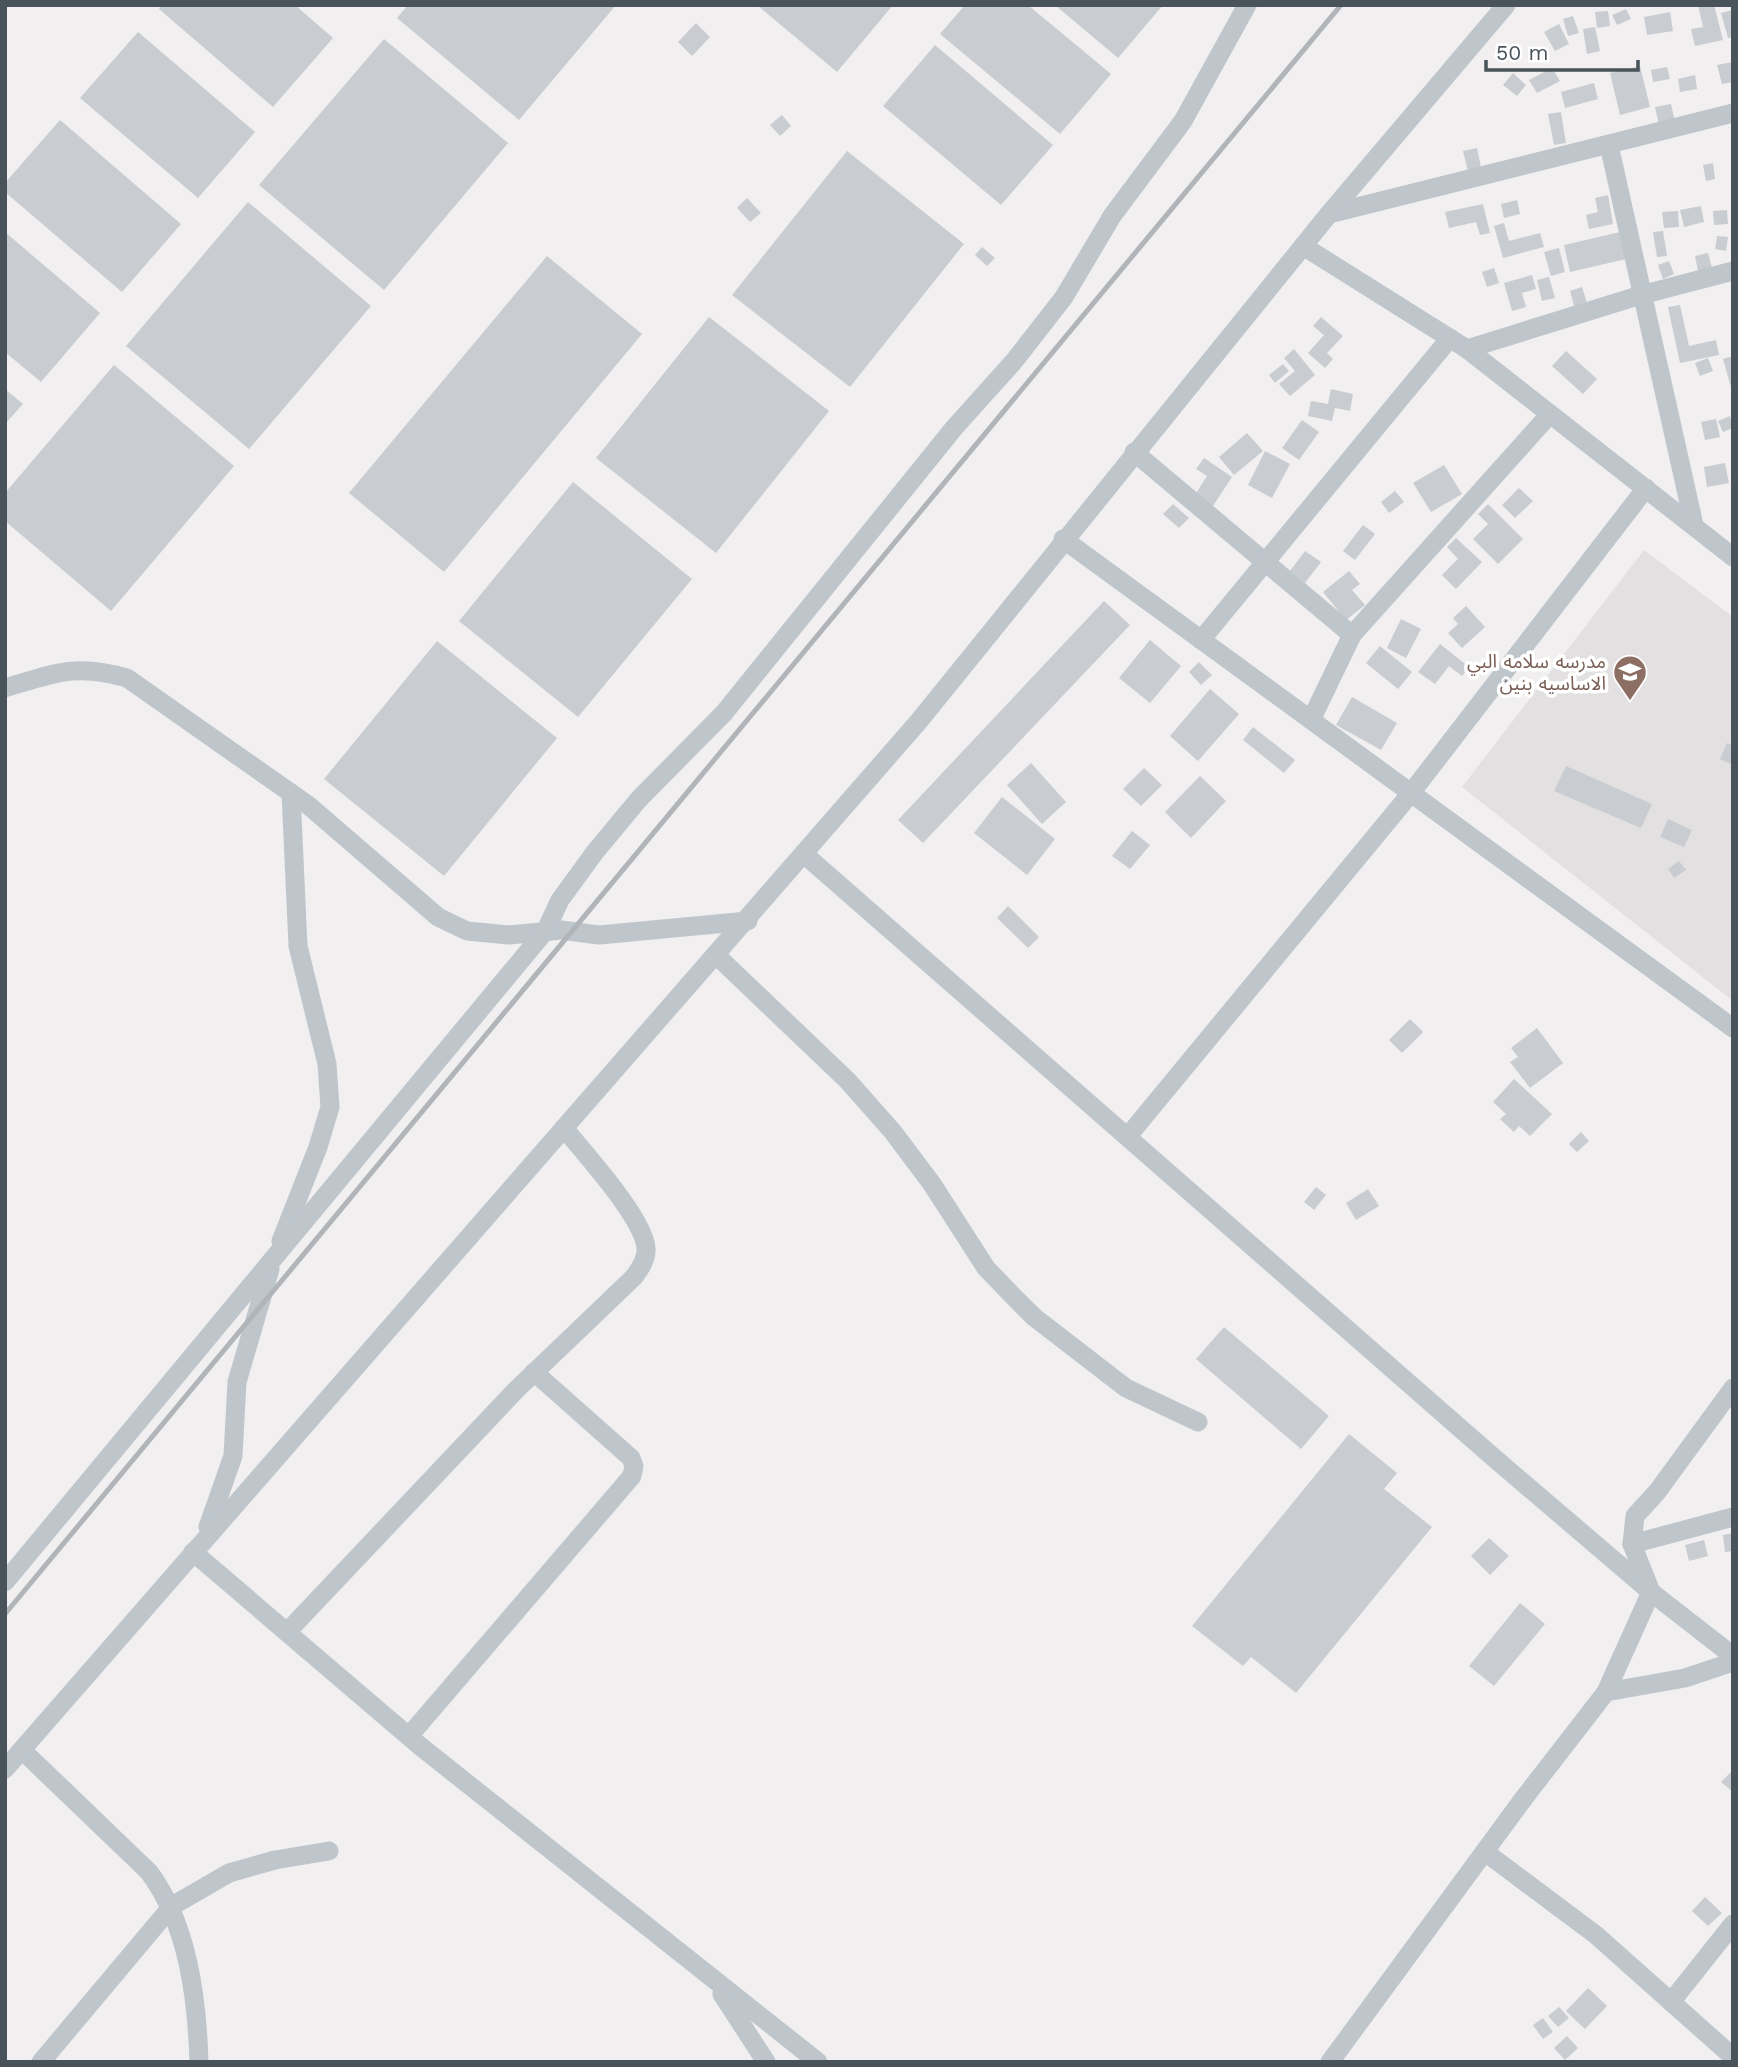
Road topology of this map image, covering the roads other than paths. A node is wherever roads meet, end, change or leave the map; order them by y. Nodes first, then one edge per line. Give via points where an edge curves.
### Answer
1 (1248, 5) edge
2 (1506, 5) edge
3 (1733, 113) edge
4 (1609, 145) junction
5 (1329, 214) junction
6 (1303, 246) junction
7 (1733, 271) edge
8 (1641, 295) junction
9 (1450, 338) junction
10 (1467, 349) junction
11 (1550, 414) junction
12 (1134, 453) junction
13 (1646, 488) junction
14 (1694, 525) junction
15 (1063, 539) junction
16 (1733, 557) edge
17 (1267, 561) junction
18 (1352, 635) junction
19 (1201, 640) junction
20 (5, 688) edge
21 (1311, 720) junction
22 (291, 793) junction
23 (1411, 793) junction
24 (805, 855) junction
25 (748, 921) junction
26 (546, 930) junction
27 (717, 956) junction
28 (1733, 1028) edge
29 (564, 1128) junction
30 (1128, 1136) junction
31 (273, 1259) junction
32 (534, 1372) junction
33 (1733, 1388) edge
34 (1198, 1422) dead end
35 (1733, 1517) edge
36 (1632, 1544) junction
37 (197, 1546) junction
38 (5, 1582) edge
39 (1650, 1592) junction
40 (287, 1632) junction
41 (1733, 1656) edge
42 (1733, 1662) edge
43 (1606, 1692) junction
44 (409, 1736) junction
45 (22, 1750) junction
46 (5, 1769) edge
47 (330, 1851) dead end
48 (1485, 1852) junction
49 (172, 1906) junction
50 (1733, 1924) edge
51 (712, 1979) junction
52 (1671, 2002) junction
53 (1733, 2057) edge
54 (41, 2062) edge
55 (199, 2062) edge
56 (766, 2062) edge
57 (818, 2062) edge
58 (1330, 2062) edge

1 - 26 street via 1183,121 1112,216 1064,297 724,713 639,799 595,852 560,900
2 - 5 street
3 - 4 street
4 - 5 street
4 - 8 street
5 - 6 street
6 - 9 street
6 - 12 street
7 - 8 street
8 - 10 street
8 - 14 street
9 - 10 street
9 - 17 street
10 - 11 street
11 - 13 street
11 - 18 street
12 - 15 street
12 - 17 street
13 - 14 street
13 - 23 street
14 - 16 street
15 - 19 street
15 - 24 street via 919,721
17 - 18 street
17 - 19 street
18 - 21 street
19 - 21 street
20 - 22 street via 64,671 96,669 127,678
21 - 23 street
22 - 26 street via 438,917 467,931 487,934
22 - 31 street via 298,946 327,1064 330,1107
23 - 28 street
23 - 30 street
24 - 25 street
24 - 30 street
25 - 26 street via 630,933
25 - 27 street
26 - 31 street
27 - 29 street
27 - 34 street via 848,1081 893,1132 986,1268 1034,1317 1126,1388
29 - 32 street via 641,1230 647,1250 634,1277
29 - 37 street
30 - 39 street
31 - 37 street via 237,1382 233,1455
31 - 38 street
32 - 40 street
32 - 44 street via 631,1458 632,1476
33 - 36 street via 1636,1516
35 - 36 street
36 - 39 street
37 - 40 street
37 - 45 street
39 - 41 street
39 - 43 street
40 - 44 street
42 - 43 street via 1685,1678
43 - 48 street
44 - 51 street
45 - 46 street
45 - 49 street via 149,1872
47 - 49 street via 229,1873
48 - 52 street via 1596,1935
48 - 58 street
49 - 54 street
49 - 55 street via 190,1986
50 - 52 street
51 - 56 street
51 - 57 street
52 - 53 street

